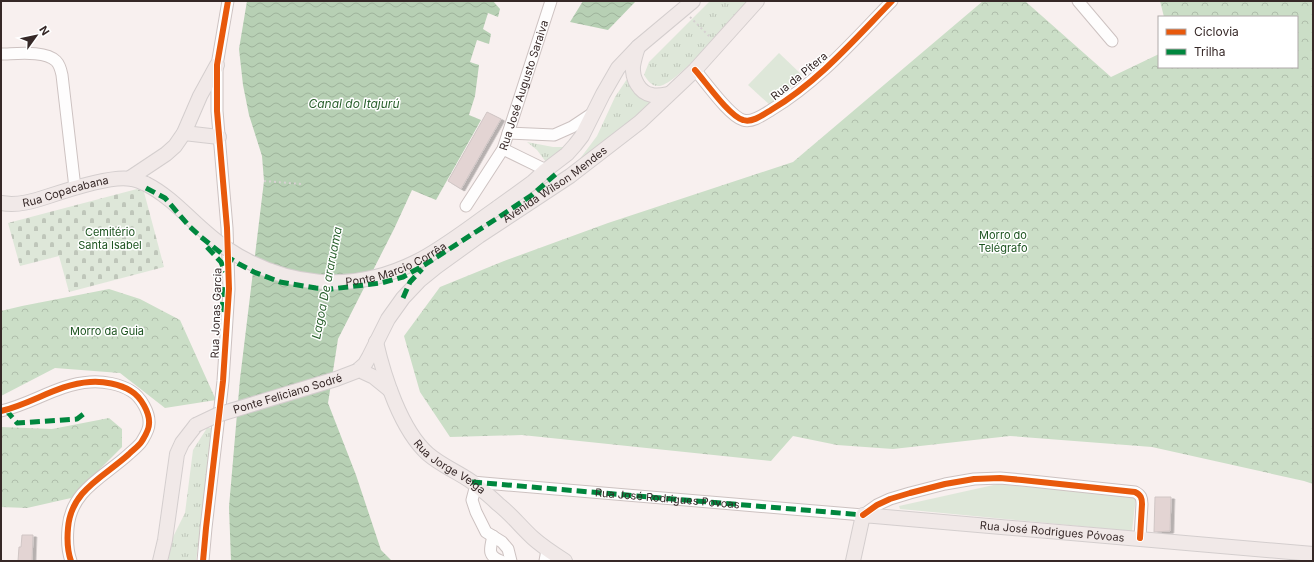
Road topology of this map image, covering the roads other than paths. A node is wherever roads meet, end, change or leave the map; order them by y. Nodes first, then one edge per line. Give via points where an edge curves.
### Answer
1 (228, 1) edge
2 (551, 1) edge
3 (757, 1) edge
4 (892, 1) edge
5 (1078, 1) edge
6 (688, 5) edge
7 (1112, 41) dead end
8 (638, 47) junction
9 (1, 54) edge
10 (217, 65) junction
11 (695, 70) junction
12 (668, 94) junction
13 (594, 113) junction
14 (184, 133) junction
15 (508, 133) junction
16 (219, 137) junction
17 (503, 149) junction
18 (546, 170) junction
19 (570, 176) junction
20 (130, 178) junction
21 (74, 188) junction
22 (1, 203) edge
23 (466, 206) dead end
24 (497, 208) joint
25 (376, 342) junction
26 (358, 370) junction
27 (391, 391) junction
28 (1, 411) edge
29 (474, 484) junction
30 (863, 515) junction
31 (493, 536) junction
32 (1140, 538) junction
33 (165, 540) junction
34 (1313, 554) edge
35 (546, 555) edge
36 (71, 561) edge
37 (160, 561) edge
38 (168, 561) edge
39 (203, 561) edge
40 (501, 561) edge
41 (511, 561) edge
42 (565, 561) edge
43 (853, 561) edge

1 - 10 street, Rua Jonas Garcia
2 - 15 street, Rua José Augusto Saraiva
3 - 11 main road, Avenida Wilson Mendes
4 - 11 street, Rua da Pitera via 822,72 781,104 756,118 743,120 734,115
5 - 7 street
6 - 8 main road, Avenida Wilson Mendes
8 - 12 main road via 633,66 638,86 651,95
8 - 13 main road, Avenida Wilson Mendes via 618,68
9 - 21 street via 47,56 57,62 62,75
10 - 14 main road
10 - 16 street, Rua Jonas Garcia
11 - 12 main road, Avenida Wilson Mendes
12 - 19 main road, Avenida Wilson Mendes via 640,122
13 - 15 street via 572,128 554,136
13 - 18 main road, Avenida Wilson Mendes via 575,145
14 - 16 main road
14 - 20 main road via 166,154
15 - 17 street, Rua José Augusto Saraiva
16 - 39 street, Rua Jonas Garcia via 227,228 229,289 223,381
17 - 18 street, Rua José Augusto Saraiva
17 - 23 street
18 - 19 main road
18 - 24 main road, Avenida Wilson Mendes
19 - 25 main road, Avenida Wilson Mendes via 436,266 403,298
20 - 21 main road, Rua Copacabana
20 - 24 main road, Ponte Marcio Corrêa, bridge via 164,194 210,237 249,262 283,276 305,281 357,281 381,276 416,262
21 - 22 main road, Rua Copacabana via 22,203
25 - 26 main road, Avenida Wilson Mendes via 369,357
25 - 27 main road, Rua Jorge Veiga via 380,362
26 - 27 main road via 374,377
26 - 33 main road, Ponte Feliciano Sodré, bridge via 329,382 217,415 196,425 182,443 178,454
27 - 29 main road, Rua Jorge Veiga via 406,425 420,446 438,462
28 - 36 street via 68,386 90,382 124,387 139,399 145,408 149,425 140,443 81,494 72,510 67,543
29 - 30 street, Rua José Rodrigues Povoas
29 - 31 street via 472,500 486,532
29 - 35 main road, Rua Jorge Veiga via 499,504 534,539
30 - 32 main road, Rua José Rodrigues Póvoas
30 - 32 street via 890,499 945,484 1000,478 1135,492 1142,498
30 - 43 main road
31 - 40 street via 491,553 494,558
31 - 41 street via 508,549
32 - 34 main road, Rua José Rodrigues Póvoas
33 - 37 main road
33 - 38 main road
35 - 42 main road, Rua Jorge Veiga

